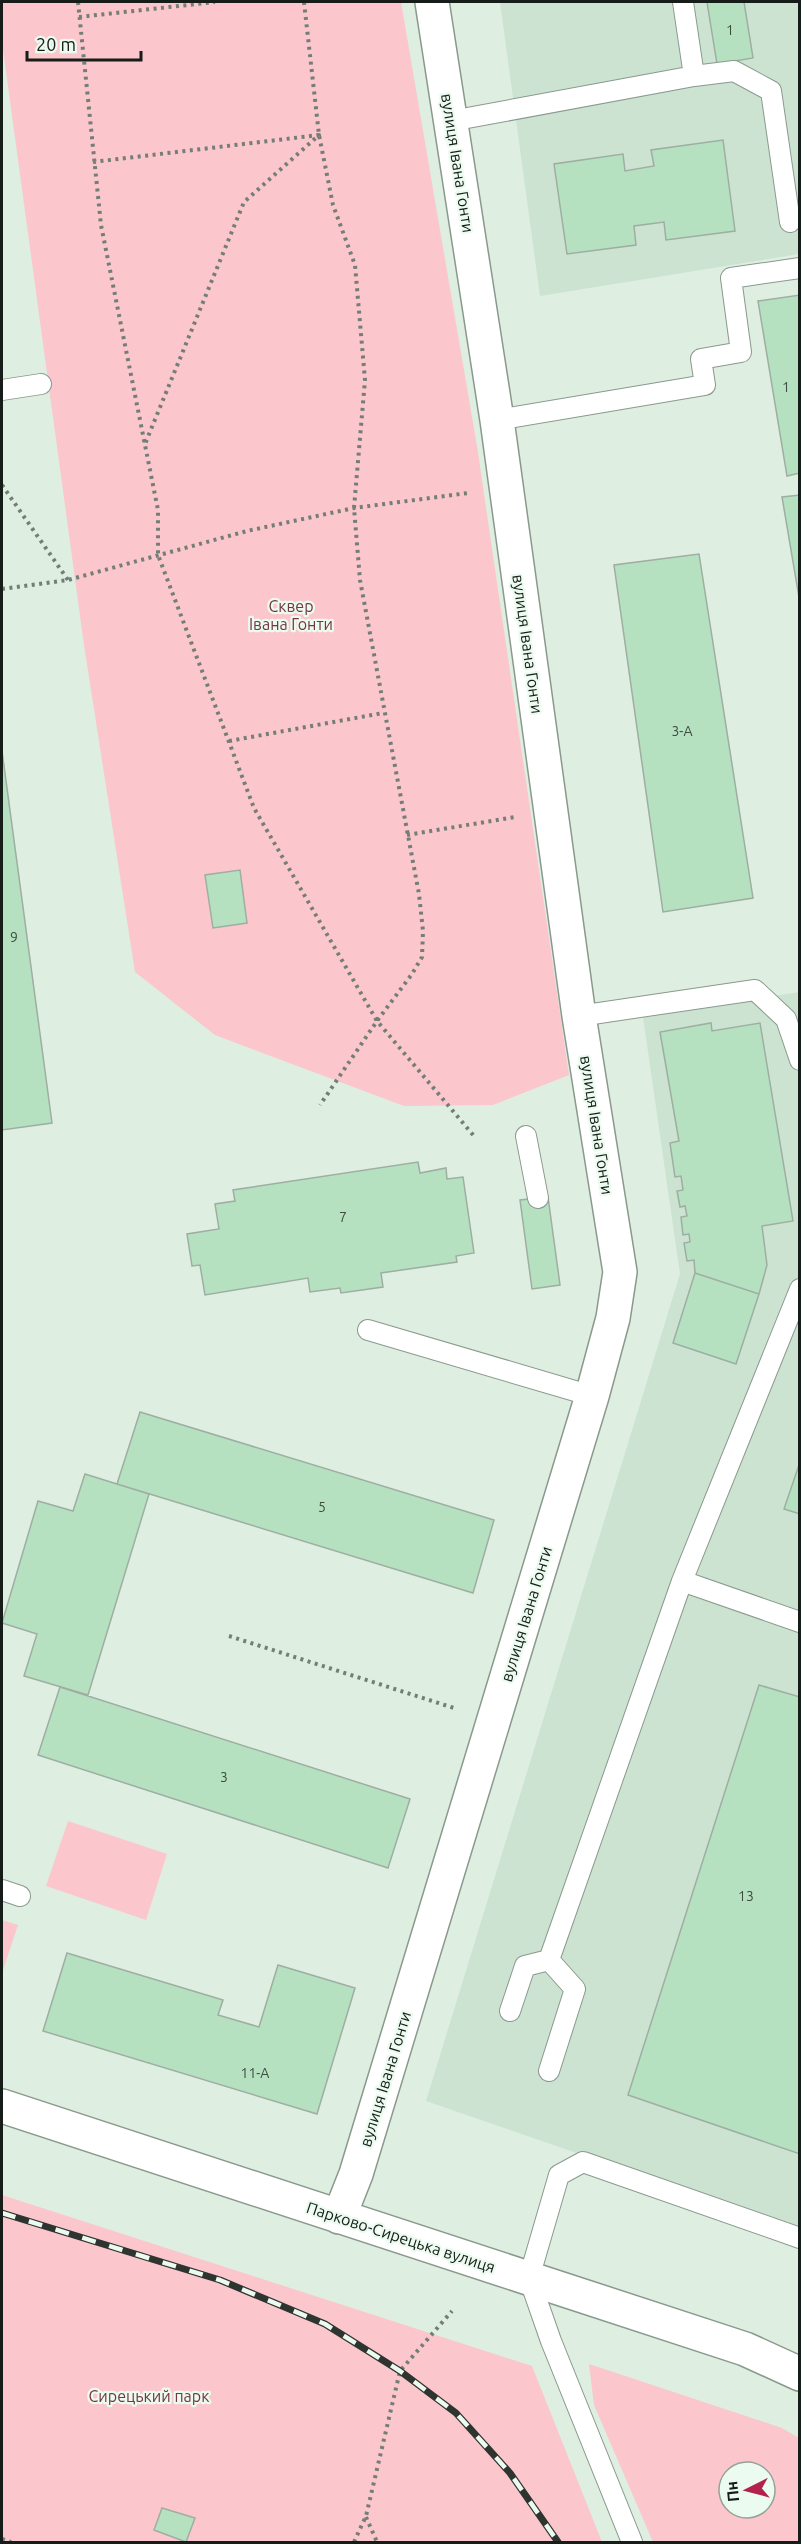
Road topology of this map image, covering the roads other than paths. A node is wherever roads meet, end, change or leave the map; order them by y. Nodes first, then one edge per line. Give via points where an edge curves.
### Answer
1 (432, 2) edge
2 (683, 2) edge
3 (694, 76) junction
4 (451, 121) junction
5 (790, 222) dead end
6 (800, 268) edge
7 (41, 384) dead end
8 (2, 390) edge
9 (497, 420) junction
10 (579, 1016) junction
11 (800, 1060) edge
12 (526, 1136) dead end
13 (538, 1198) dead end
14 (800, 1288) edge
15 (368, 1330) dead end
16 (592, 1396) junction
17 (682, 1581) junction
18 (800, 1622) edge
19 (549, 1960) junction
20 (510, 2011) dead end
21 (549, 2071) dead end
22 (2, 2106) edge
23 (339, 2217) junction
24 (800, 2238) edge
25 (529, 2278) junction
26 (800, 2374) edge
27 (632, 2542) edge

1 - 4 street, вулиця Івана Гонти
2 - 3 lane
3 - 4 lane
3 - 5 lane via 734,71 771,91
4 - 9 street, вулиця Івана Гонти
6 - 9 lane via 731,278 741,352 701,359 705,385
7 - 8 lane
9 - 10 street, вулиця Івана Гонти
10 - 11 lane via 755,990 786,1019
10 - 16 street, вулиця Івана Гонти via 620,1272 613,1318
12 - 13 lane
14 - 17 lane
15 - 16 lane
16 - 23 street, вулиця Івана Гонти via 356,2174
17 - 18 lane
17 - 19 lane
19 - 20 lane via 525,1966
19 - 21 lane via 574,1989
22 - 23 street, Парково-Сирецька вулиця
23 - 25 street, Парково-Сирецька вулиця
24 - 25 lane via 583,2162 559,2175
25 - 26 street, Парково-Сирецька вулиця via 745,2349
25 - 27 lane via 550,2341

